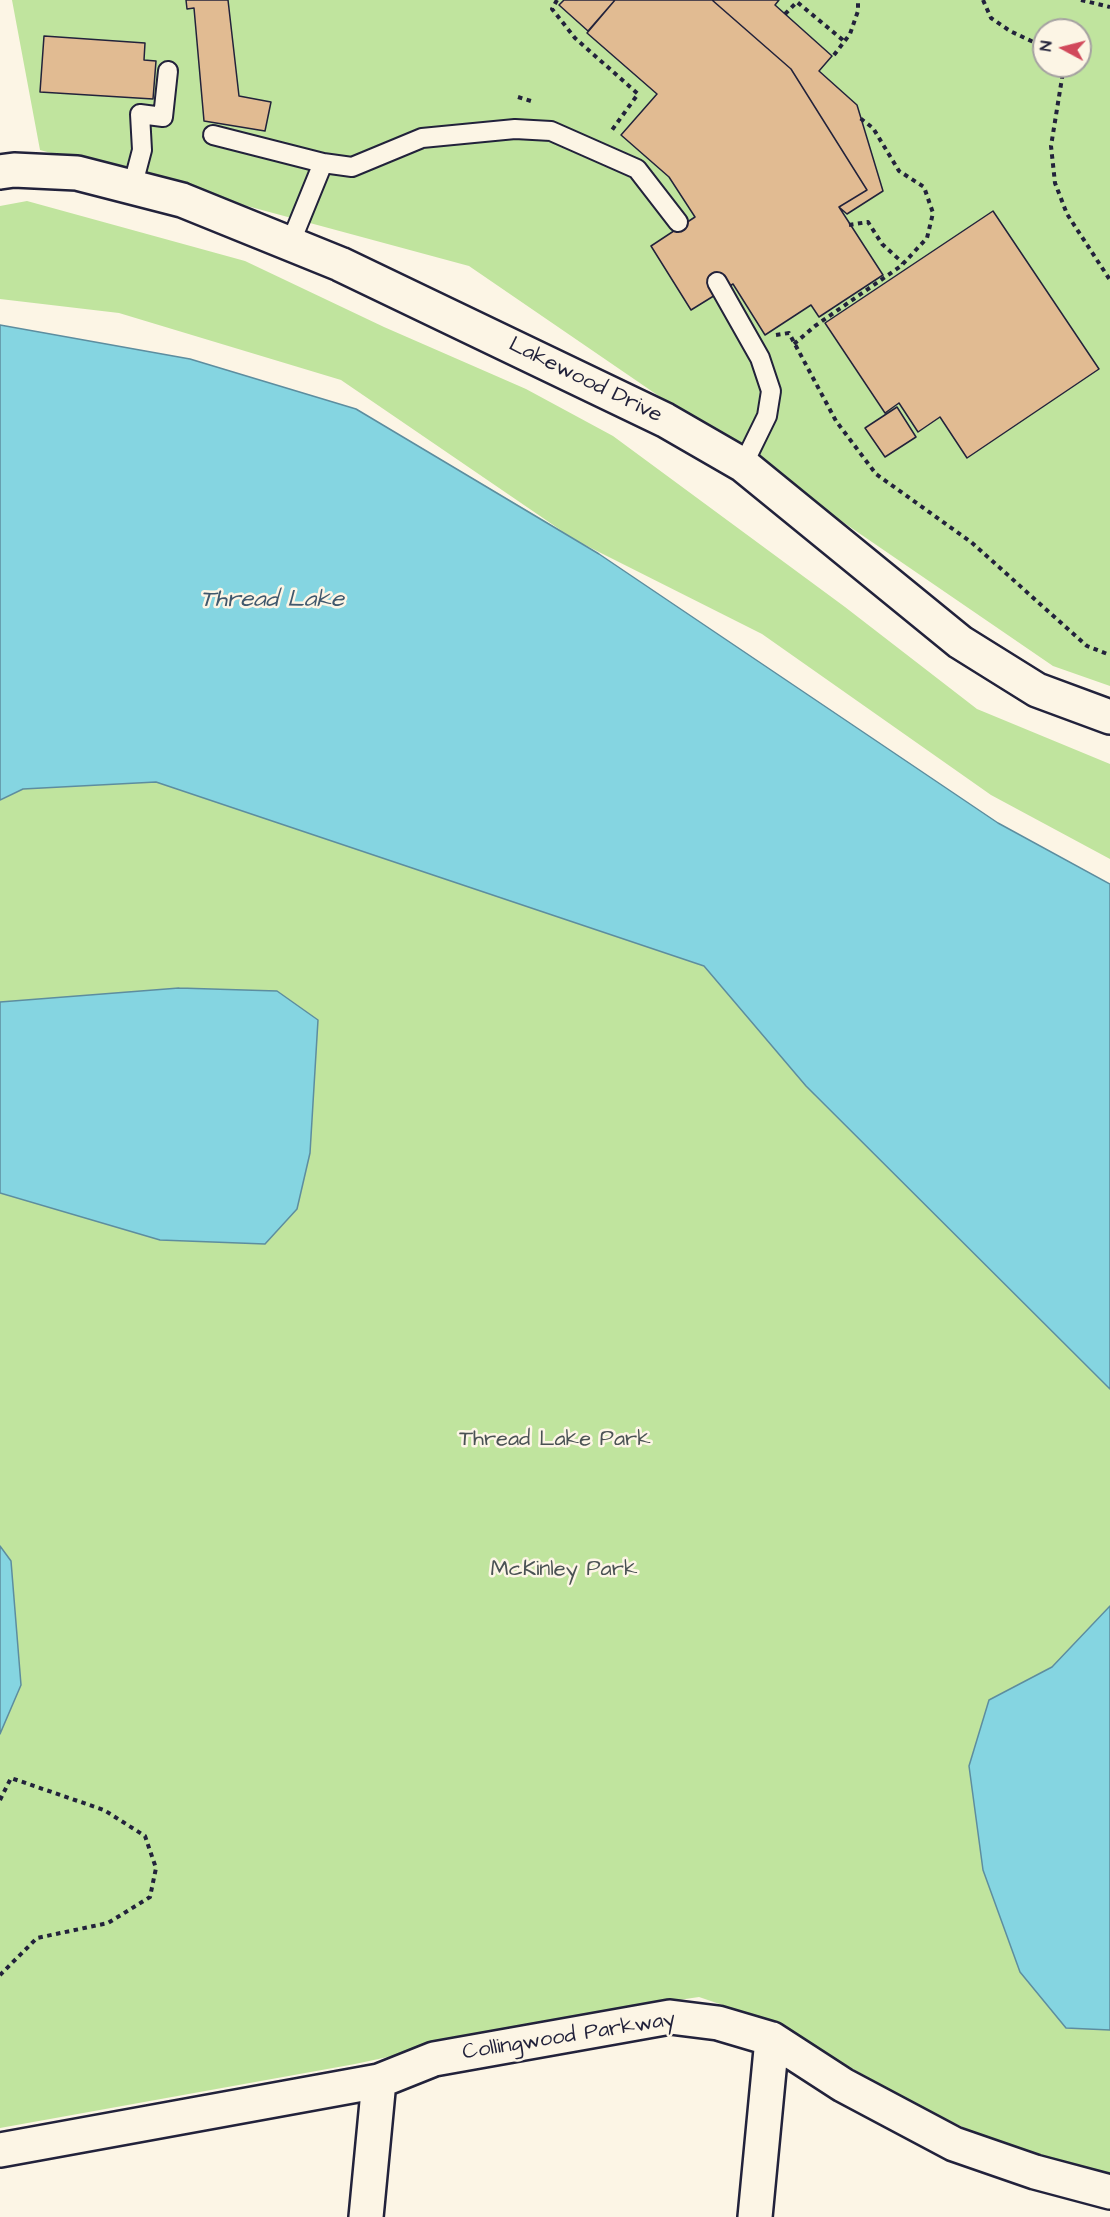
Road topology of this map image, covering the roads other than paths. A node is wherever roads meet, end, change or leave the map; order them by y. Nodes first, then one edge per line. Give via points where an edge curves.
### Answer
1 (168, 71) dead end
2 (213, 135) dead end
3 (323, 164) junction
4 (0, 172) edge
5 (132, 188) junction
6 (678, 222) dead end
7 (290, 244) junction
8 (717, 282) dead end
9 (743, 465) junction
10 (1110, 717) edge
11 (772, 2039) junction
12 (379, 2081) junction
13 (0, 2150) edge
14 (1110, 2192) edge
15 (366, 2217) edge
16 (755, 2217) edge

1 - 5 lane via 163,117 140,114 142,150
2 - 3 lane
3 - 6 lane via 352,166 422,138 515,129 551,131 637,169
3 - 7 lane
4 - 5 street, Lakewood Drive via 77,173
5 - 7 street, Lakewood Drive via 182,200
7 - 9 street, Lakewood Drive via 446,313 644,409
8 - 9 lane via 750,340 771,391 767,416
9 - 10 street, Lakewood Drive via 960,642 1037,690
11 - 12 street, Collingwood Parkway via 718,2023 670,2017 434,2059
11 - 14 street, Collingwood Parkway via 843,2085 954,2144
11 - 16 street
12 - 13 street, Collingwood Parkway
12 - 15 street

